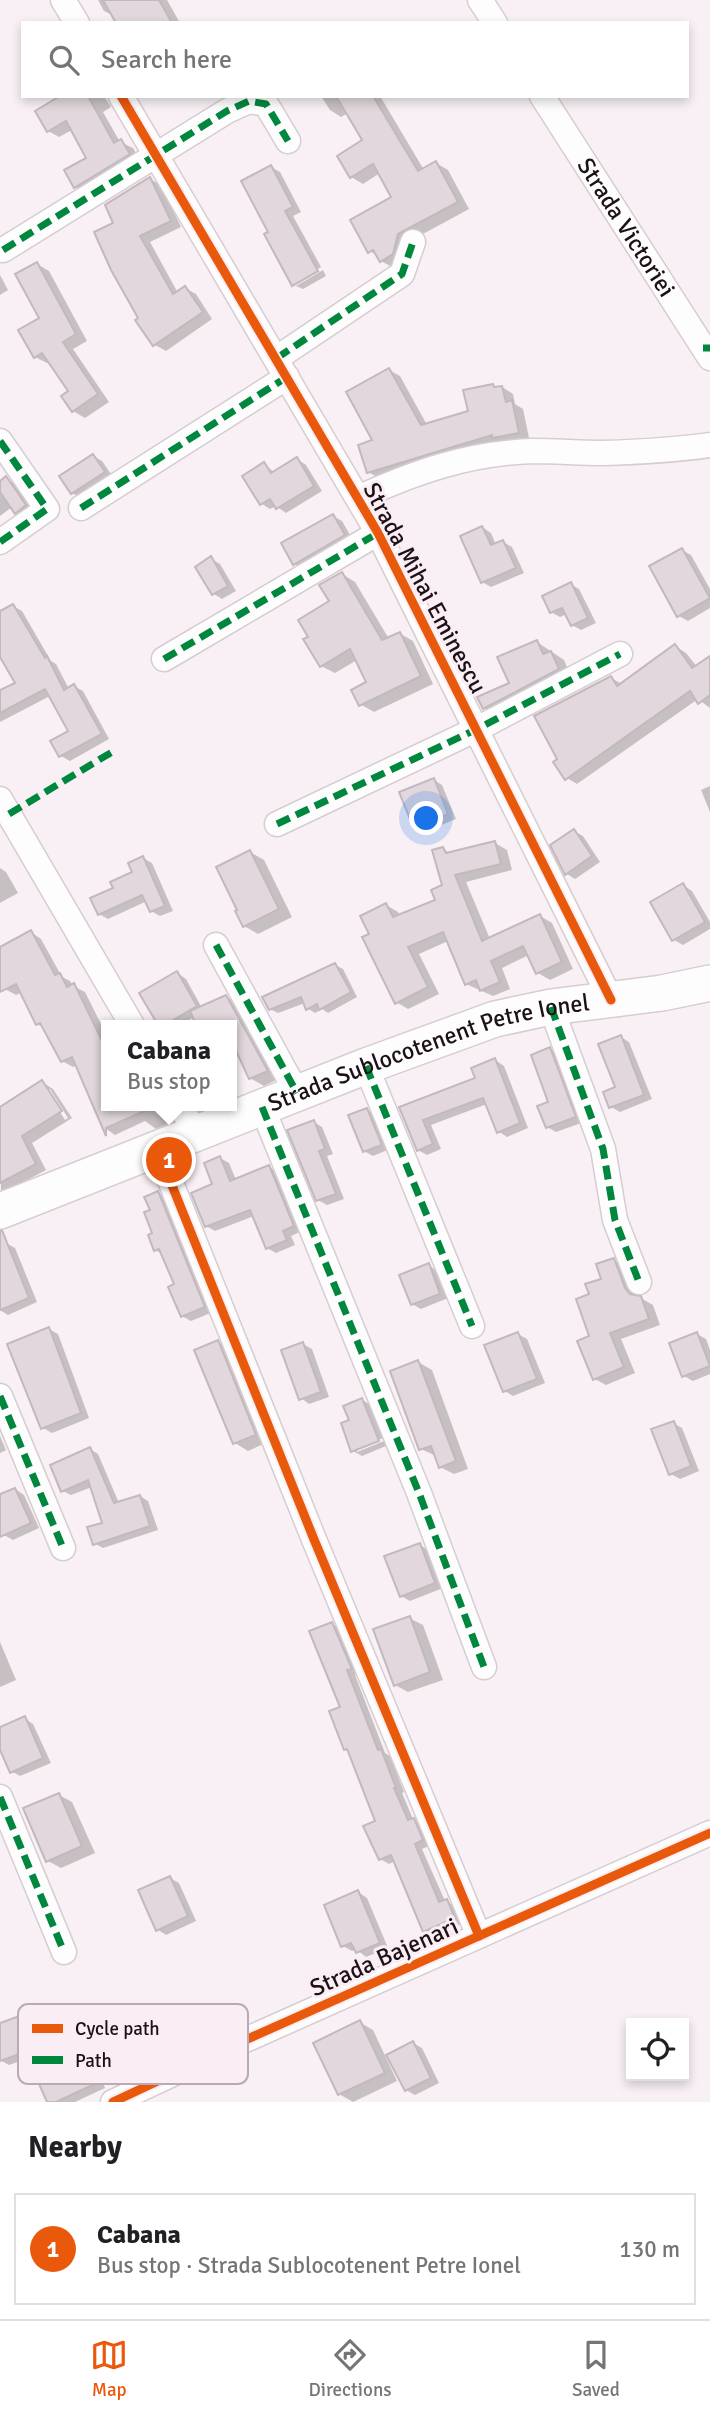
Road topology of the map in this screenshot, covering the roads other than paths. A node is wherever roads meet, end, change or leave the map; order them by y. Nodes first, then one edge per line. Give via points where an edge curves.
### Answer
1 (63, 0) edge
2 (480, 0) edge
3 (76, 21) edge
4 (494, 21) edge
5 (122, 98) edge
6 (543, 98) edge
7 (288, 141) dead end
8 (156, 156) junction
9 (413, 243) dead end
10 (3, 250) dead end
11 (710, 358) edge
12 (282, 368) junction
13 (0, 440) edge
14 (710, 445) edge
15 (358, 498) junction
16 (81, 508) dead end
17 (378, 533) junction
18 (0, 542) edge
19 (620, 654) dead end
20 (164, 659) dead end
21 (477, 729) junction
22 (0, 799) edge
23 (277, 824) dead end
24 (216, 945) dead end
25 (710, 983) edge
26 (611, 1000) junction
27 (551, 1007) junction
28 (129, 1020) edge
29 (366, 1066) junction
30 (298, 1093) junction
31 (262, 1107) junction
32 (188, 1119) edge
33 (157, 1149) junction
34 (0, 1211) edge
35 (639, 1282) dead end
36 (471, 1326) dead end
37 (0, 1396) edge
38 (63, 1548) dead end
39 (484, 1667) dead end
40 (0, 1797) edge
41 (710, 1833) edge
42 (479, 1936) junction
43 (64, 1952) dead end
44 (248, 2039) edge
45 (151, 2084) edge
46 (113, 2102) edge

1 - 3 street
2 - 4 street
5 - 8 street, Strada Mihai Eminescu
6 - 11 street, Strada Victoriei
7 - 8 street via 266,104 249,102 226,111
8 - 10 street
8 - 12 street, Strada Mihai Eminescu
9 - 12 street via 402,274
12 - 15 street, Strada Mihai Eminescu
12 - 16 street
13 - 18 street via 47,509
14 - 15 street via 601,453 531,451 476,458 436,466
15 - 17 street, Strada Mihai Eminescu
17 - 20 street
17 - 21 street, Strada Mihai Eminescu
19 - 21 street
21 - 23 street
21 - 26 street, Strada Mihai Eminescu
22 - 28 street
24 - 30 street
25 - 26 main road, Strada Sublocotenent Petre Ionel
26 - 27 main road, Strada Sublocotenent Petre Ionel
27 - 29 main road, Strada Sublocotenent Petre Ionel via 495,1018
27 - 35 street via 603,1149 615,1220
29 - 30 main road, Strada Sublocotenent Petre Ionel
29 - 36 street
30 - 31 main road, Strada Sublocotenent Petre Ionel
31 - 32 main road, Strada Sublocotenent Petre Ionel
31 - 39 street via 419,1493
32 - 33 main road, Strada Sublocotenent Petre Ionel
33 - 34 main road, Strada Sublocotenent Petre Ionel
33 - 42 street
37 - 38 street
40 - 43 street
41 - 42 street, Strada Bajenari
42 - 44 street, Strada Bajenari
45 - 46 street, Strada Bajenari

